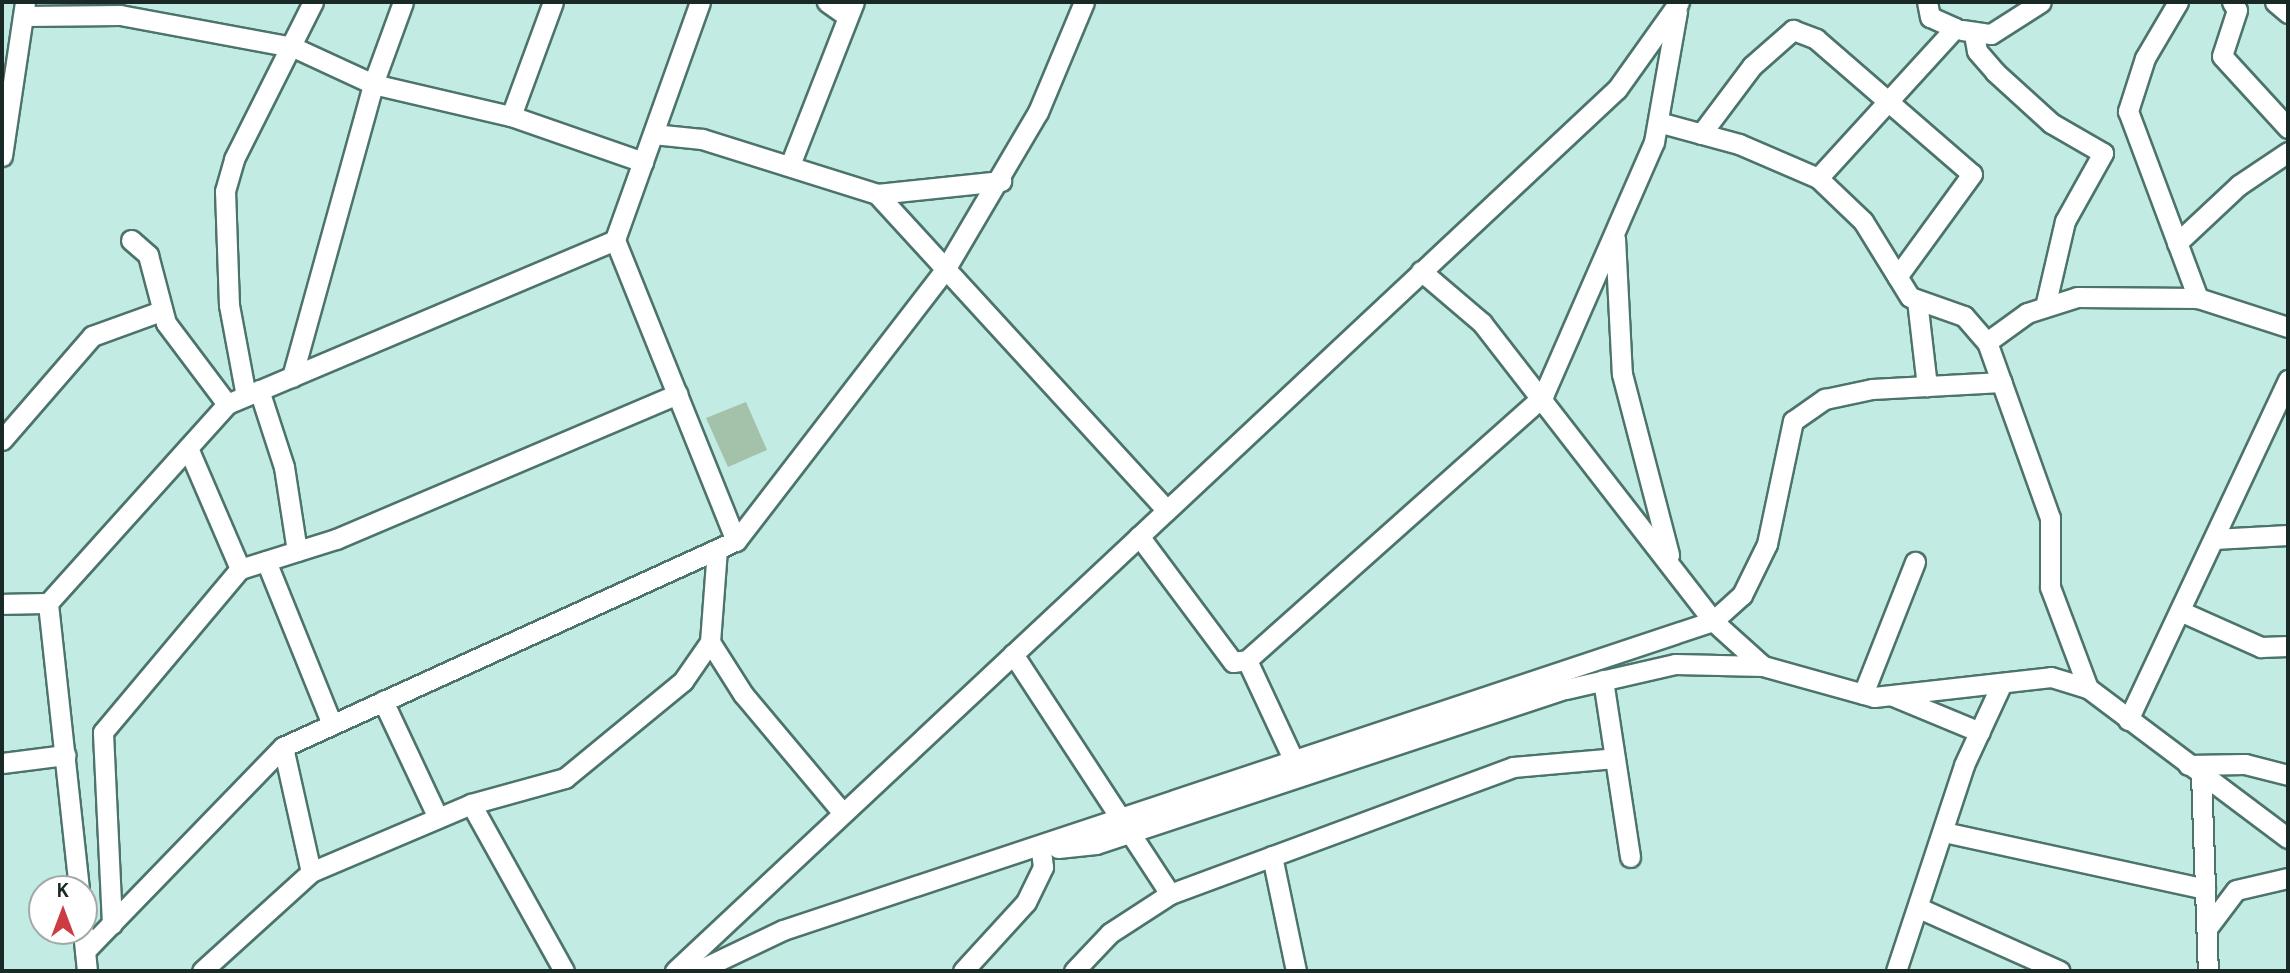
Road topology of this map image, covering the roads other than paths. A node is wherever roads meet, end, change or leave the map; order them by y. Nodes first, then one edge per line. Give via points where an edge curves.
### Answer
1 (313, 2) edge
2 (403, 2) edge
3 (553, 2) edge
4 (700, 2) edge
5 (827, 2) edge
6 (1084, 2) edge
7 (1927, 2) edge
8 (2041, 2) edge
9 (2178, 2) edge
10 (2232, 2) edge
11 (2275, 2) edge
12 (1679, 3) edge
13 (25, 9) edge
14 (851, 9) edge
15 (2288, 13) edge
16 (1955, 28) junction
17 (1974, 34) junction
18 (293, 47) junction
19 (373, 85) junction
20 (1887, 96) junction
21 (511, 116) junction
22 (1658, 122) junction
23 (2288, 128) edge
24 (653, 134) junction
25 (1701, 134) junction
26 (2288, 152) edge
27 (2, 156) edge
28 (643, 163) junction
29 (790, 165) junction
30 (1818, 178) junction
31 (1001, 181) junction
32 (877, 194) junction
33 (1615, 231) junction
34 (131, 240) dead end
35 (615, 240) junction
36 (2177, 243) junction
37 (946, 268) junction
38 (1421, 271) junction
39 (1897, 277) junction
40 (2198, 298) junction
41 (1917, 300) junction
42 (2045, 307) junction
43 (161, 311) junction
44 (2288, 327) edge
45 (1987, 342) junction
46 (292, 377) junction
47 (2288, 380) edge
48 (2002, 382) junction
49 (1927, 386) junction
50 (253, 393) junction
51 (677, 394) junction
52 (1544, 396) junction
53 (227, 404) junction
54 (2, 440) edge
55 (187, 448) junction
56 (1167, 510) junction
57 (2288, 535) edge
58 (1139, 536) junction
59 (2214, 539) junction
60 (736, 541) junction
61 (718, 549) junction
62 (297, 551) junction
63 (266, 561) junction
64 (1915, 562) dead end
65 (1672, 566) junction
66 (240, 569) junction
67 (48, 603) junction
68 (2, 604) edge
69 (2180, 611) junction
70 (1713, 621) junction
71 (709, 642) junction
72 (2288, 646) edge
73 (1013, 654) junction
74 (1247, 660) junction
75 (1763, 666) junction
76 (1603, 680) junction
77 (2002, 682) junction
78 (2088, 688) junction
79 (1863, 694) junction
80 (1891, 696) junction
81 (383, 701) junction
82 (2127, 720) junction
83 (332, 724) junction
84 (1980, 732) junction
85 (283, 747) junction
86 (65, 755) junction
87 (1615, 758) junction
88 (1294, 761) junction
89 (2, 763) edge
90 (2194, 769) junction
91 (2288, 775) edge
92 (471, 804) junction
93 (843, 813) junction
94 (438, 818) junction
95 (1126, 826) junction
96 (1944, 832) junction
97 (2288, 838) edge
98 (1041, 850) junction
99 (1016, 853) junction
100 (1272, 856) junction
101 (1630, 857) dead end
102 (311, 872) junction
103 (78, 875) edge
104 (2288, 878) edge
105 (2205, 889) junction
106 (1170, 894) junction
107 (1919, 908) junction
108 (112, 924) junction
109 (2208, 928) junction
110 (86, 961) edge
111 (731, 962) edge
112 (202, 971) edge
113 (564, 971) edge
114 (675, 971) edge
115 (697, 971) edge
116 (963, 971) edge
117 (1074, 971) edge
118 (1296, 971) edge
119 (1896, 971) edge
120 (2060, 971) edge
121 (2208, 971) edge

1 - 18 street
2 - 19 street
3 - 21 street
4 - 24 street
5 - 14 street
6 - 31 street
7 - 16 street via 1930,17
8 - 17 street via 2007,27
9 - 36 street via 2145,58 2128,111
10 - 23 street via 2237,10 2222,56
11 - 15 street
12 - 22 street
12 - 38 street via 1618,89
13 - 18 street via 120,15
13 - 27 street
14 - 29 street
16 - 17 street
16 - 20 street
17 - 42 street via 1977,51 1995,72 2051,123 2103,153 2065,221
18 - 19 street
18 - 50 street via 234,159 225,191 229,305
19 - 21 street
19 - 46 street
20 - 25 street via 1816,39 1793,30 1752,66
20 - 30 street
20 - 39 street via 1972,174
21 - 28 street
22 - 25 street
22 - 33 street
24 - 28 street
24 - 29 street via 702,139
25 - 30 street
26 - 36 street via 2239,185
28 - 35 street
29 - 32 street
30 - 39 street via 1863,221
31 - 32 street
31 - 37 street
32 - 37 street
33 - 52 street
33 - 65 street via 1622,374
34 - 43 street via 148,255
35 - 46 street
35 - 51 street
36 - 40 street
37 - 56 street
37 - 60 street
38 - 52 street via 1482,323
38 - 56 street
39 - 41 street
40 - 42 street via 2077,297
40 - 44 street
41 - 45 street via 1964,316
41 - 49 street
42 - 45 street
43 - 53 street
43 - 54 street via 92,336
45 - 48 street
46 - 50 street
47 - 59 street
48 - 49 street
48 - 78 street via 2050,518 2050,587
49 - 70 street via 1825,399 1793,421 1767,544 1742,595
50 - 53 street
50 - 62 street via 284,467
51 - 60 street
51 - 62 street
52 - 65 street
52 - 74 street
53 - 55 street
55 - 66 street
55 - 67 street
56 - 58 street
57 - 59 street
58 - 73 street
58 - 74 street via 1233,662
59 - 69 street
60 - 61 street
61 - 71 street
61 - 81 street
62 - 63 street
63 - 66 street
63 - 83 street
64 - 79 street
65 - 70 street
66 - 108 street via 103,732
67 - 68 street
67 - 86 street
69 - 72 street via 2261,647
69 - 82 street
70 - 75 street
70 - 88 street
71 - 92 street via 683,681 565,778
71 - 93 street via 743,694
73 - 93 street
73 - 95 street
74 - 88 street
75 - 76 street via 1675,664
75 - 79 street
76 - 87 street
76 - 95 street
77 - 78 street via 2051,677
77 - 80 street
77 - 84 street
78 - 82 street
79 - 80 street
80 - 84 street
81 - 83 street
81 - 94 street
82 - 90 street
83 - 85 street
84 - 96 street
85 - 102 street
85 - 108 street
86 - 89 street
86 - 103 street
87 - 100 street via 1513,767
87 - 101 street
88 - 95 street
90 - 91 street via 2245,764
90 - 97 street
90 - 105 street
92 - 94 street
92 - 113 street
93 - 114 street
94 - 102 street
95 - 98 street
95 - 99 street
95 - 106 street
96 - 105 street
96 - 107 street
98 - 99 street
98 - 116 street via 1043,867 1026,902
99 - 111 street via 783,930
100 - 106 street
100 - 118 street
102 - 112 street
104 - 109 street via 2236,890
105 - 109 street
106 - 117 street via 1110,933
107 - 119 street
107 - 120 street
108 - 110 street
109 - 121 street
111 - 115 street

